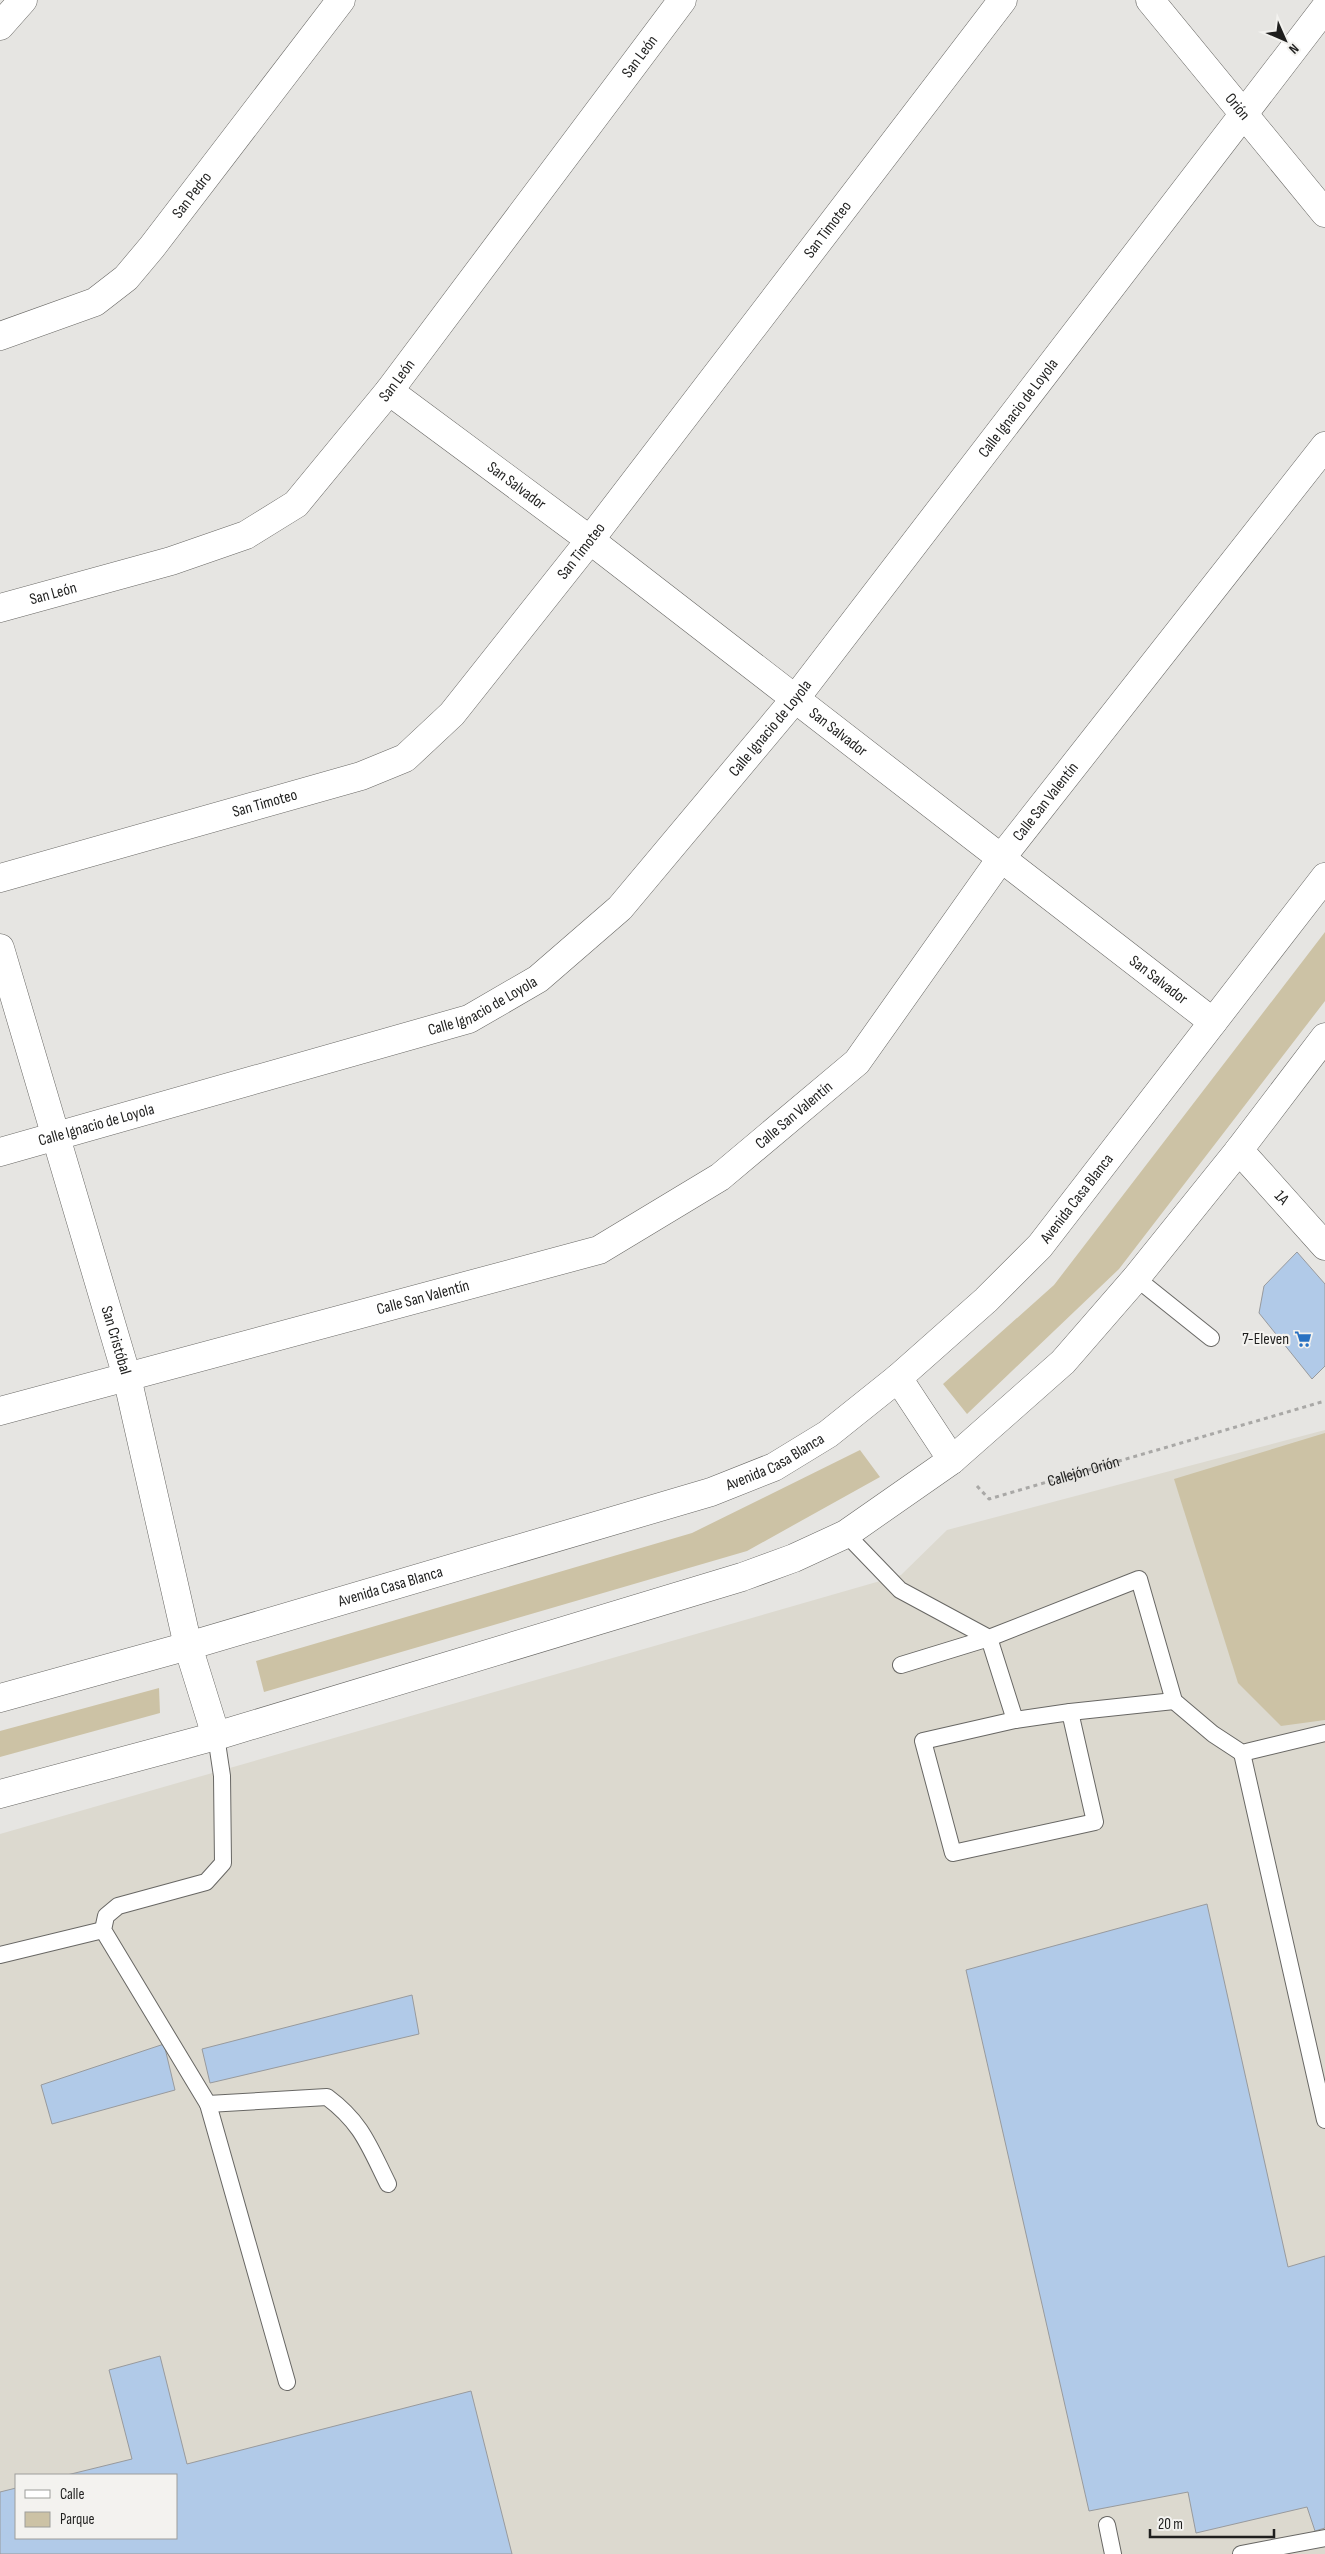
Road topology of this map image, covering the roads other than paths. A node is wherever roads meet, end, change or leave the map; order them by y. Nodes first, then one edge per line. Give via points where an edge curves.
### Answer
1 (24, 0) edge
2 (341, 0) edge
3 (682, 0) edge
4 (1003, 0) edge
5 (1150, 0) edge
6 (1325, 8) edge
7 (0, 26) edge
8 (1244, 114) junction
9 (1325, 213) edge
10 (0, 336) edge
11 (389, 391) junction
12 (1325, 446) edge
13 (590, 540) junction
14 (0, 608) edge
15 (795, 698) junction
16 (1002, 857) junction
17 (1325, 877) edge
18 (0, 878) edge
19 (0, 948) edge
20 (1213, 1022) junction
21 (1325, 1037) edge
22 (55, 1137) junction
23 (1239, 1150) junction
24 (0, 1152) edge
25 (1325, 1246) edge
26 (1136, 1278) junction
27 (1211, 1338) dead end
28 (127, 1377) junction
29 (898, 1378) junction
30 (0, 1411) edge
31 (952, 1460) junction
32 (846, 1534) junction
33 (990, 1638) junction
34 (188, 1646) junction
35 (901, 1665) dead end
36 (0, 1698) edge
37 (1174, 1701) junction
38 (1070, 1712) junction
39 (1015, 1720) junction
40 (1325, 1733) edge
41 (216, 1736) junction
42 (1242, 1753) junction
43 (0, 1794) edge
44 (103, 1930) junction
45 (0, 1955) edge
46 (208, 2104) junction
47 (1325, 2120) edge
48 (388, 2184) dead end
49 (287, 2382) dead end
50 (1107, 2525) dead end
51 (1325, 2538) edge
52 (1114, 2554) edge
53 (1241, 2554) edge

1 - 7 street
2 - 10 street, San Pedro via 126,278 95,302
3 - 11 street, San León
4 - 13 street, San Timoteo
5 - 8 street, Orión
6 - 8 street, Calle Ignacio de Loyola
8 - 9 street, Orión
8 - 15 street, Calle Ignacio de Loyola
11 - 13 street, San Salvador
11 - 14 street, San León via 296,504 246,535 171,561
12 - 16 street, Calle San Valentín
13 - 15 street, San Salvador
13 - 18 street, San Timoteo via 452,714 405,758 361,776
15 - 16 street, San Salvador
15 - 22 street, Calle Ignacio de Loyola via 620,908 538,979 469,1019
16 - 20 street, San Salvador
16 - 28 street, Calle San Valentín via 857,1062 720,1177 599,1250
17 - 20 street, Avenida Casa Blanca
19 - 22 street, San Cristóbal
20 - 29 street, Avenida Casa Blanca via 1040,1246 986,1300
21 - 23 street
22 - 24 street, Calle Ignacio de Loyola
22 - 28 street, San Cristóbal
23 - 25 street, 1A
23 - 26 street
26 - 27 lane
26 - 31 street via 1063,1362
28 - 30 street, Calle San Valentín
28 - 34 street, San Cristóbal
29 - 31 street
29 - 34 street, Avenida Casa Blanca via 820,1439 774,1467 711,1492
31 - 32 street
32 - 33 lane via 900,1590
32 - 41 street via 742,1577
33 - 35 lane
33 - 37 lane via 1139,1579
33 - 39 lane
34 - 36 street, Avenida Casa Blanca
34 - 41 street, San Cristóbal
37 - 38 lane
37 - 42 lane via 1213,1734
38 - 39 lane
38 - 39 lane via 1095,1822 953,1853 923,1741
40 - 42 lane
41 - 43 street
41 - 44 lane via 222,1776 223,1863 206,1882 118,1906 106,1916
42 - 47 lane
44 - 45 lane
44 - 46 lane
46 - 48 lane via 327,2097 344,2109 359,2126
46 - 49 lane
50 - 52 lane
51 - 53 lane

